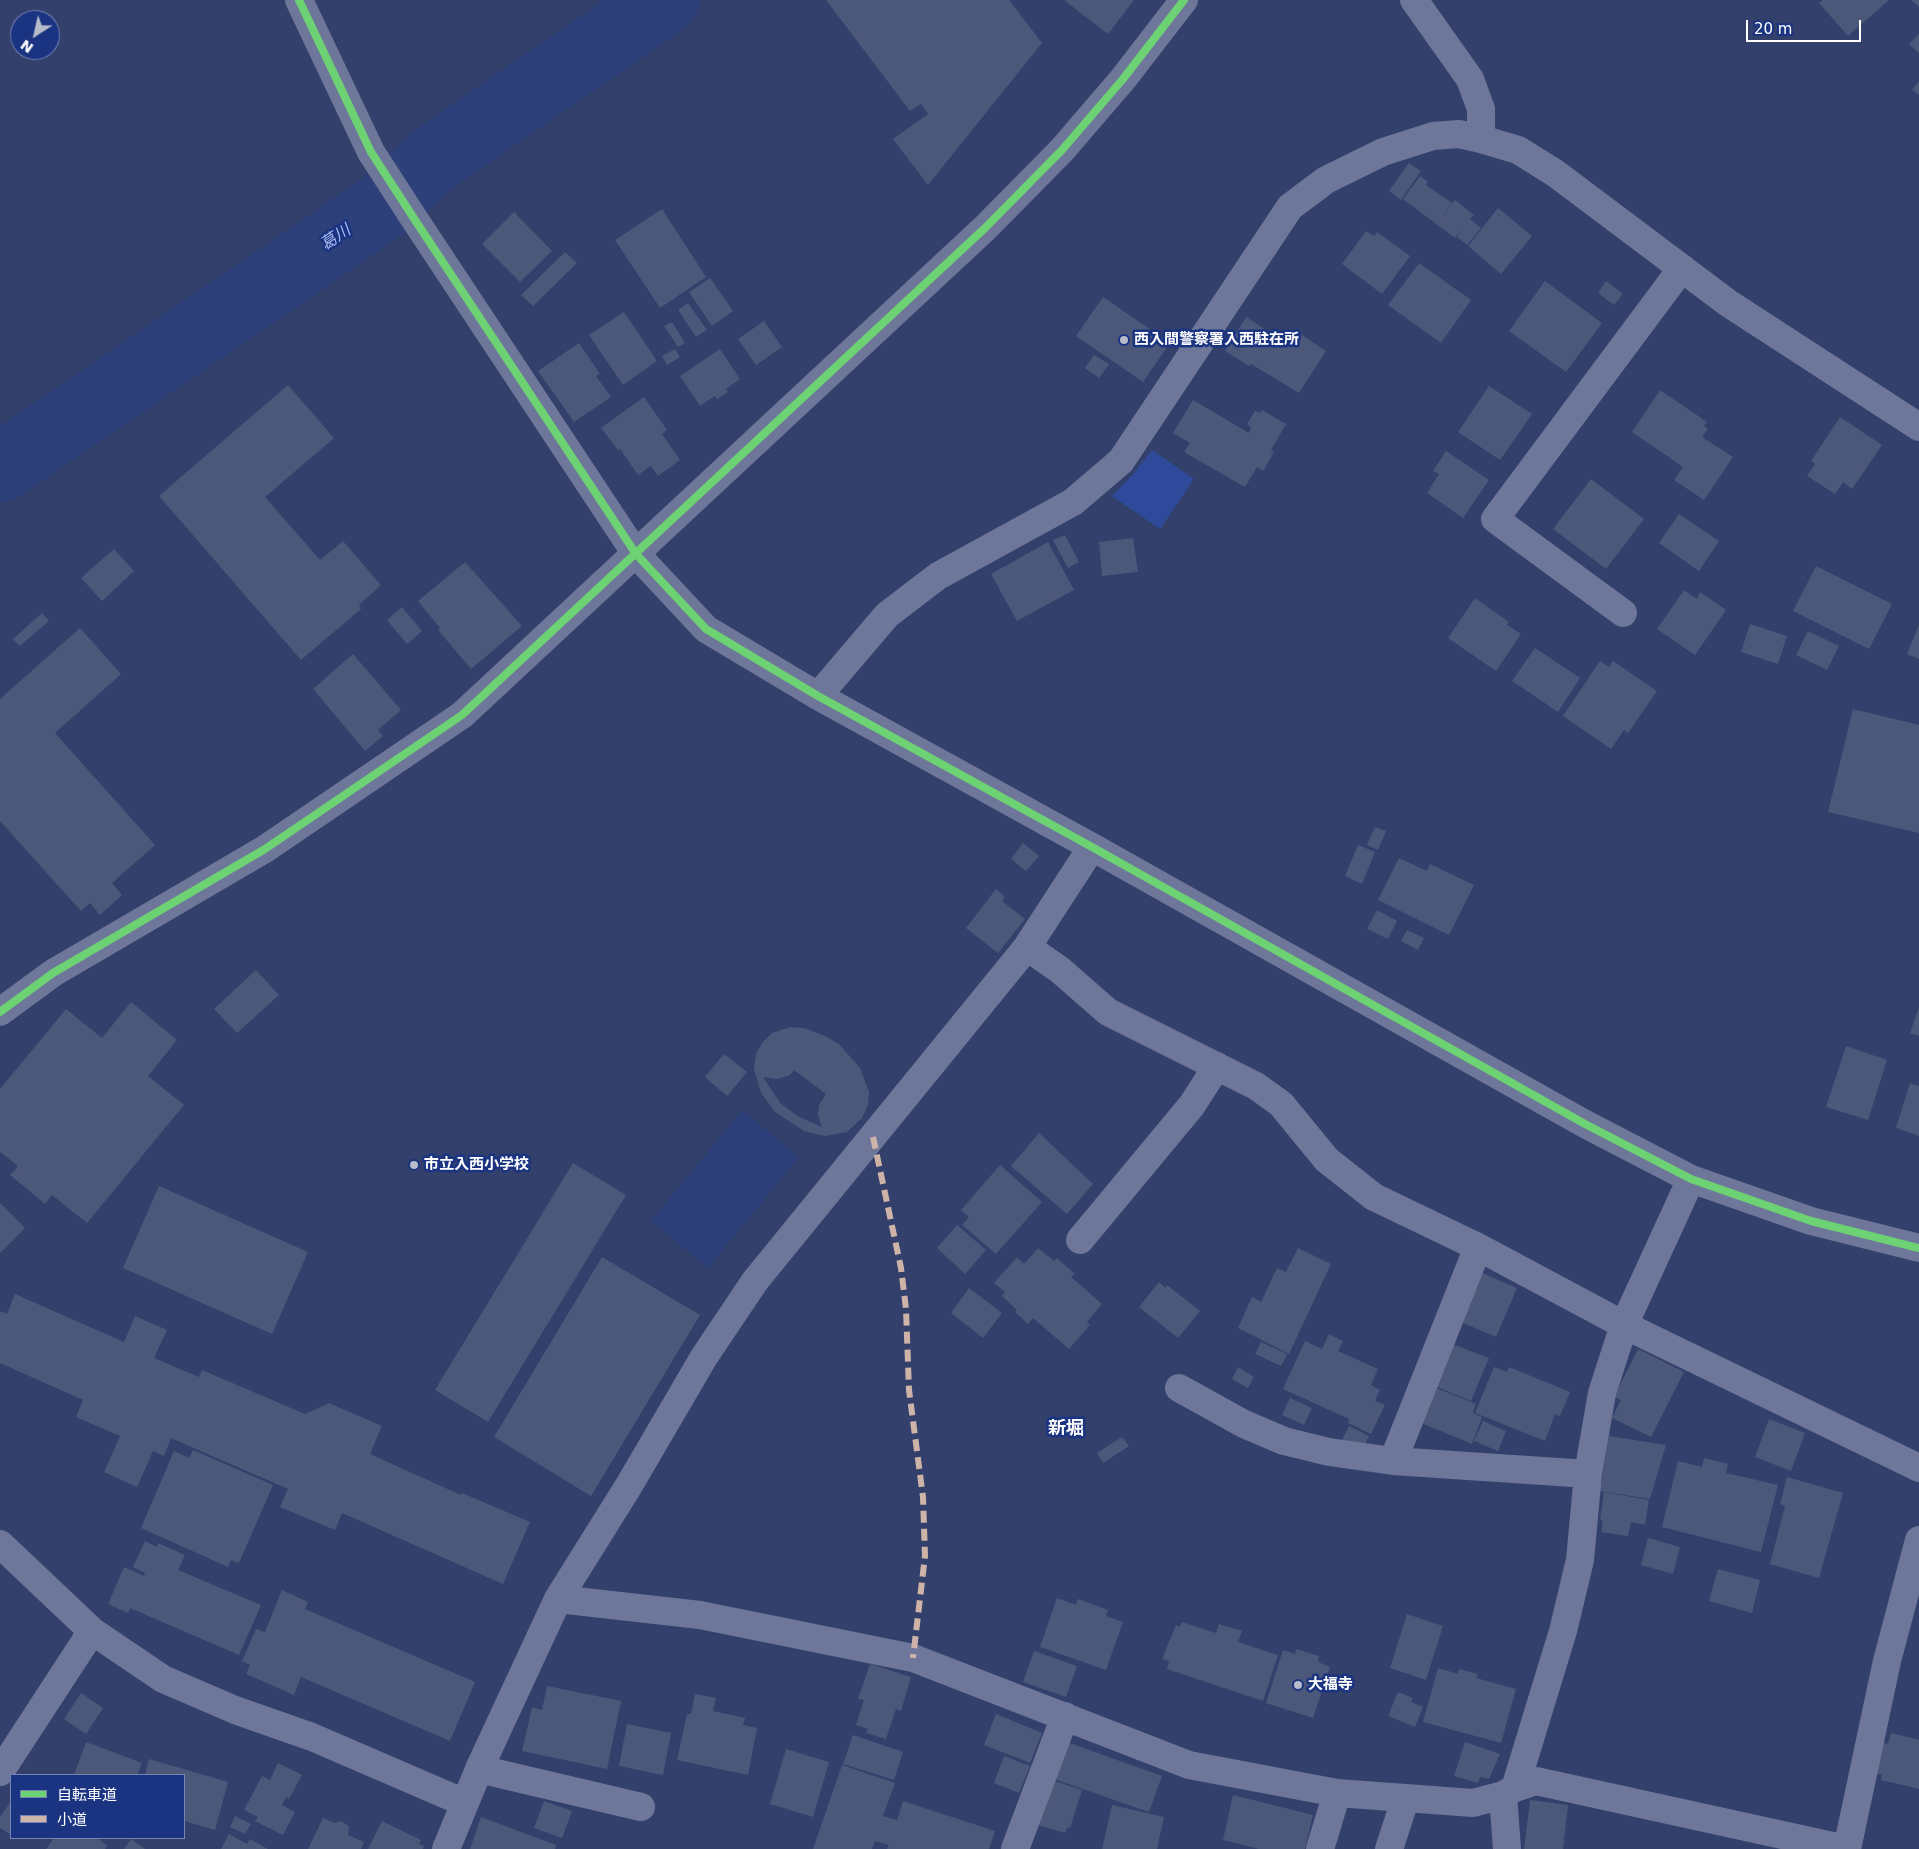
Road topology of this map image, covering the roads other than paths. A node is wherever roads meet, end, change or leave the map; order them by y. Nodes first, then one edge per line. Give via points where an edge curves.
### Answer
1 (299, 0) edge
2 (1184, 0) edge
3 (1414, 0) edge
4 (1481, 138) junction
5 (1682, 268) junction
6 (1919, 427) edge
7 (636, 554) junction
8 (1622, 613) dead end
9 (818, 696) junction
10 (1092, 847) junction
11 (1028, 947) junction
12 (0, 1012) edge
13 (1217, 1066) junction
14 (1691, 1179) junction
15 (1080, 1240) dead end
16 (1478, 1247) junction
17 (1919, 1248) edge
18 (1624, 1325) junction
19 (1178, 1388) dead end
20 (1393, 1461) junction
21 (1919, 1468) edge
22 (1588, 1474) junction
23 (1919, 1540) edge
24 (0, 1544) edge
25 (558, 1599) junction
26 (92, 1630) junction
27 (1065, 1716) junction
28 (479, 1769) junction
29 (0, 1772) edge
30 (1509, 1791) junction
31 (1337, 1793) junction
32 (1405, 1800) junction
33 (465, 1803) junction
34 (641, 1807) dead end
35 (446, 1849) edge
36 (1015, 1849) edge
37 (1320, 1849) edge
38 (1389, 1849) edge
39 (1507, 1849) edge
40 (1847, 1849) edge

1 - 7 street via 371,152
2 - 7 street via 1123,79 1062,150 992,221
3 - 4 street via 1470,79 1481,109
4 - 5 street via 1518,150 1555,173
4 - 9 street via 1460,134 1433,136 1382,152 1326,180 1290,207 1121,461 1073,502 938,576 908,599 887,616
5 - 6 street via 1728,303
5 - 8 street via 1495,519
7 - 9 street via 706,629
7 - 12 street via 462,715 265,849 53,973
9 - 10 street
10 - 11 street
10 - 14 street via 1585,1124
11 - 13 street via 1108,1012
11 - 25 street via 755,1281 704,1357
13 - 15 street via 1192,1104
13 - 16 street via 1256,1086 1281,1104 1327,1160 1374,1197
14 - 17 street via 1811,1221
14 - 18 street
16 - 18 street
16 - 20 street
18 - 21 street
18 - 22 street via 1602,1393
19 - 20 street via 1244,1424 1284,1441 1329,1452
20 - 22 street
22 - 30 street via 1580,1560 1563,1631
23 - 40 street via 1887,1661
24 - 26 street
25 - 27 street via 700,1615 913,1658
25 - 28 street
26 - 29 street
26 - 33 street via 163,1679 235,1710 312,1737
27 - 31 street via 1190,1765
27 - 36 street
28 - 33 street
28 - 34 street
30 - 32 street via 1473,1803
30 - 39 street
30 - 40 street via 1536,1781
31 - 32 street
31 - 37 street
32 - 38 street
33 - 35 street

